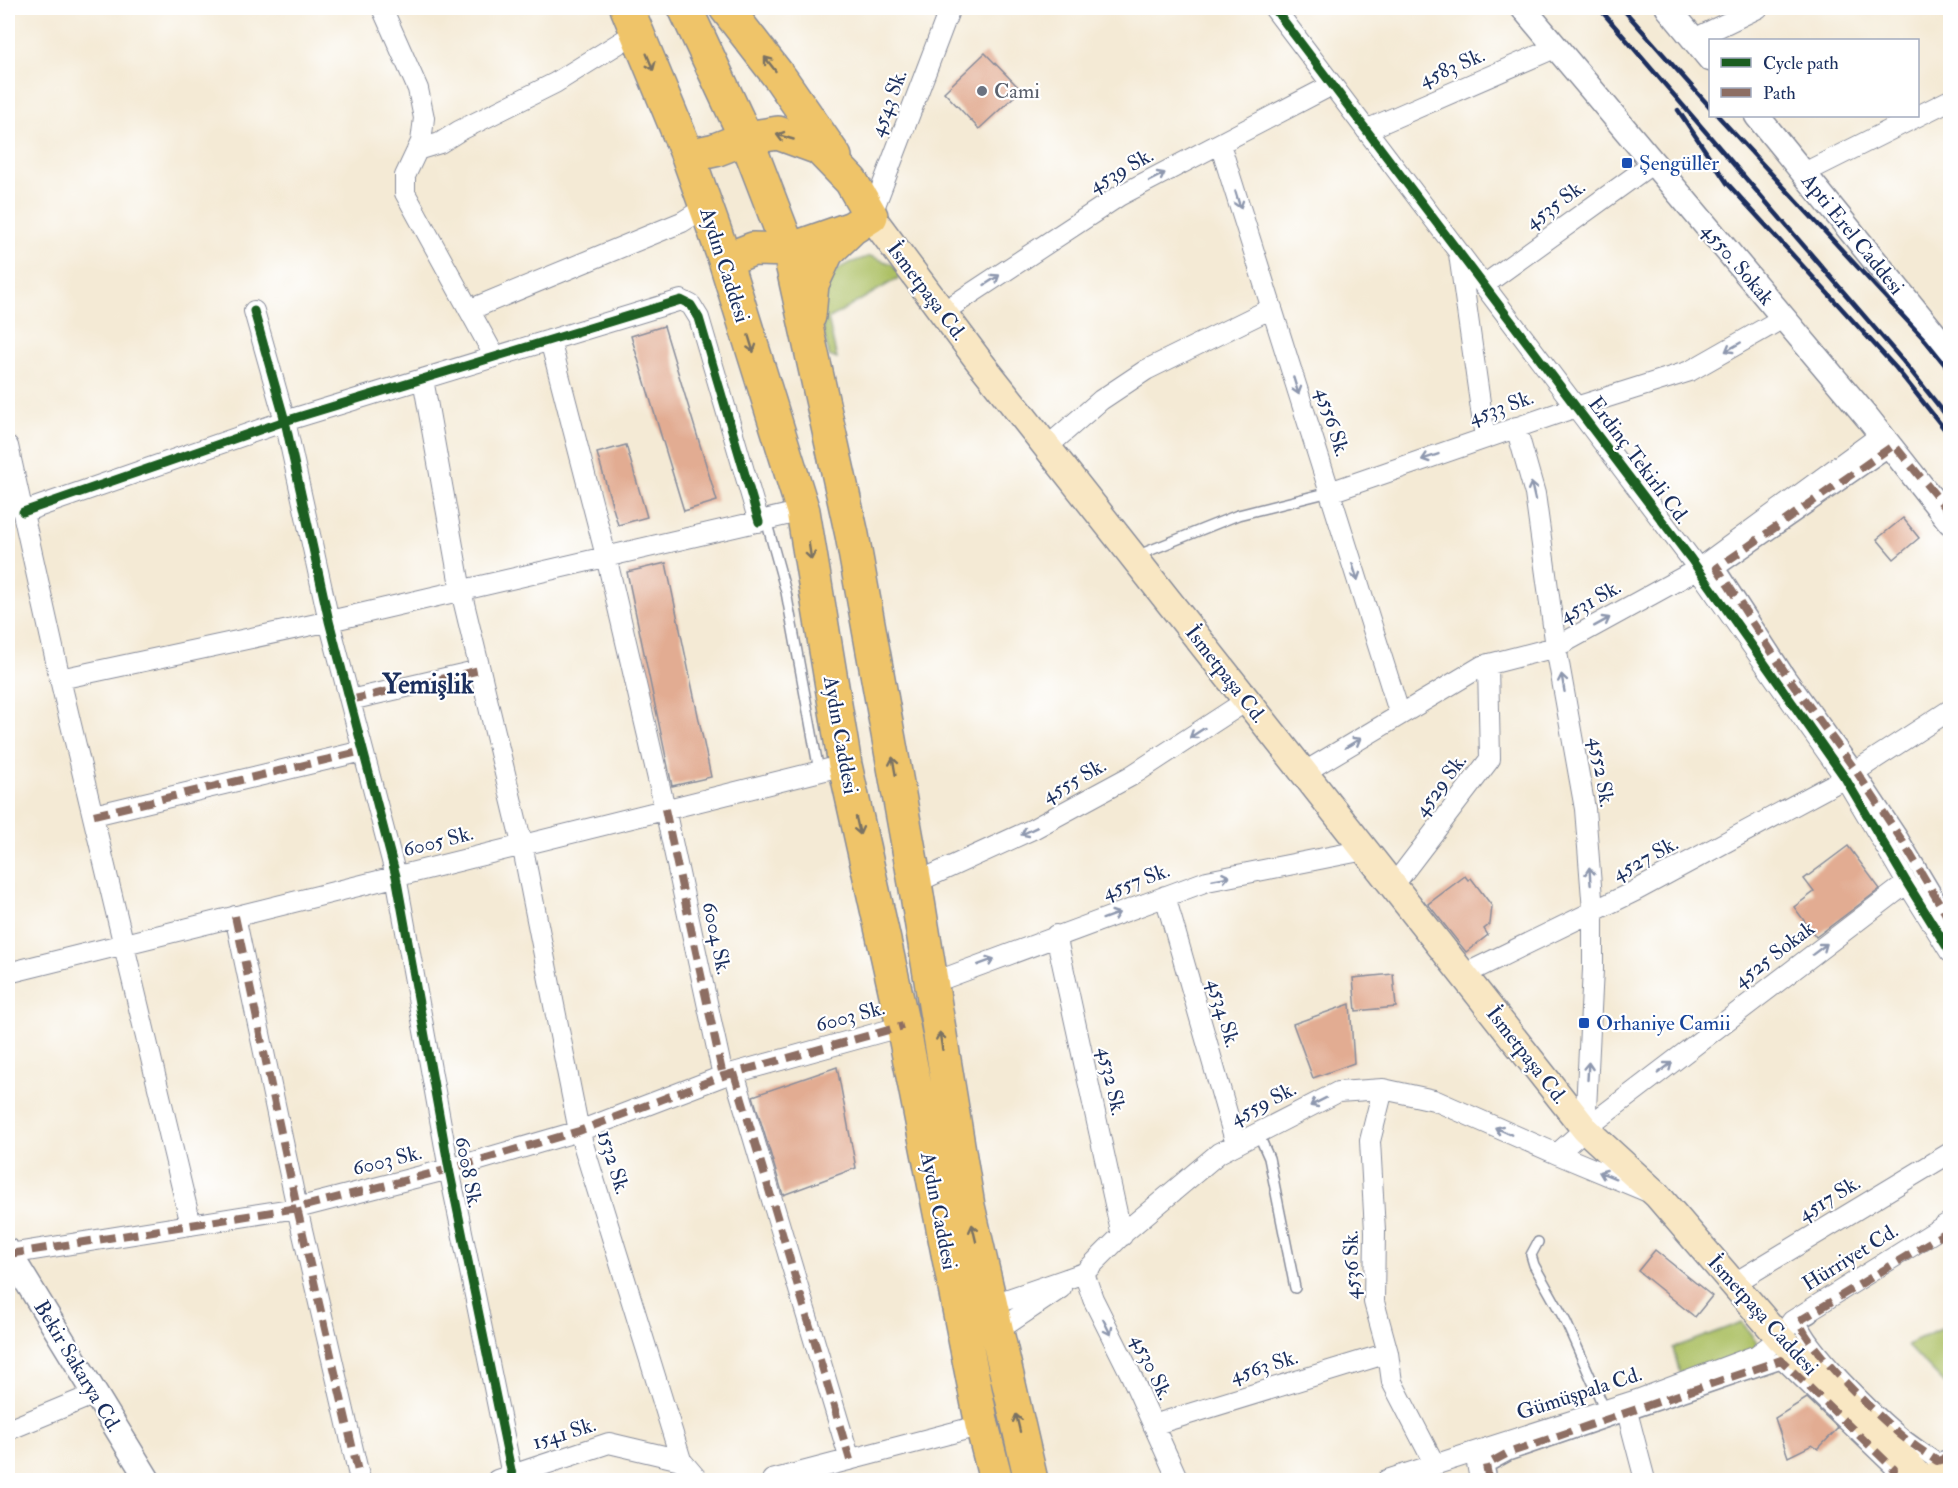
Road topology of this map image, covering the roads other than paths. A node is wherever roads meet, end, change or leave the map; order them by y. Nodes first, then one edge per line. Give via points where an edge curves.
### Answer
1 (382, 8) edge
2 (685, 8) edge
3 (726, 8) edge
4 (950, 8) edge
5 (1274, 8) edge
6 (1523, 8) edge
7 (1668, 8) edge
8 (1758, 8) edge
9 (632, 20) edge
10 (1694, 39) junction
11 (1557, 47) junction
12 (1709, 58) edge
13 (1332, 85) junction
14 (1950, 100) edge
15 (1919, 116) edge
16 (1758, 117) edge
17 (1916, 117) edge
18 (1366, 130) junction
19 (746, 138) junction
20 (1220, 144) junction
21 (417, 150) junction
22 (688, 156) junction
23 (1653, 163) junction
24 (1804, 173) junction
25 (851, 181) junction
26 (706, 207) junction
27 (861, 222) junction
28 (789, 250) junction
29 (1459, 253) junction
30 (725, 260) junction
31 (1484, 285) junction
32 (1272, 308) junction
33 (470, 310) junction
34 (254, 311) dead end
35 (943, 312) junction
36 (1783, 318) junction
37 (808, 330) junction
38 (550, 340) junction
39 (1948, 346) edge
40 (495, 357) junction
41 (423, 379) junction
42 (1576, 407) junction
43 (285, 421) junction
44 (1516, 427) junction
45 (1485, 438) junction
46 (1886, 441) junction
47 (8, 446) edge
48 (1047, 447) junction
49 (1330, 492) junction
50 (803, 511) junction
51 (22, 512) junction
52 (1950, 513) edge
53 (763, 521) junction
54 (1950, 522) edge
55 (606, 556) junction
56 (1134, 557) junction
57 (1698, 569) junction
58 (461, 591) junction
59 (329, 621) junction
60 (1556, 647) junction
61 (1488, 664) junction
62 (480, 670) junction
63 (60, 679) junction
64 (350, 700) junction
65 (1246, 701) junction
66 (1950, 710) edge
67 (1400, 715) junction
68 (363, 751) junction
69 (832, 768) junction
70 (1303, 773) junction
71 (1851, 774) junction
72 (665, 809) junction
73 (94, 815) junction
74 (522, 844) junction
75 (1365, 850) junction
76 (396, 876) junction
77 (915, 883) junction
78 (1906, 883) junction
79 (1393, 886) junction
80 (1165, 896) junction
81 (1593, 911) junction
82 (235, 916) junction
83 (1056, 935) junction
84 (1948, 937) edge
85 (125, 944) junction
86 (8, 973) edge
87 (1463, 975) junction
88 (932, 983) junction
89 (903, 1026) junction
90 (728, 1074) junction
91 (1383, 1089) junction
92 (1585, 1129) junction
93 (579, 1131) junction
94 (1258, 1133) junction
95 (1236, 1144) junction
96 (1950, 1153) edge
97 (1557, 1154) junction
98 (449, 1169) junction
99 (1657, 1195) junction
100 (297, 1208) junction
101 (1950, 1222) edge
102 (191, 1225) junction
103 (1950, 1230) edge
104 (1122, 1236) junction
105 (1538, 1242) dead end
106 (8, 1252) edge
107 (1084, 1273) junction
108 (1733, 1284) junction
109 (1295, 1288) dead end
110 (994, 1318) junction
111 (1780, 1338) junction
112 (1388, 1353) junction
113 (96, 1394) junction
114 (1626, 1409) junction
115 (1605, 1410) junction
116 (982, 1425) junction
117 (1153, 1425) junction
118 (8, 1430) edge
119 (1475, 1452) junction
120 (1950, 1457) edge
121 (681, 1460) junction
122 (850, 1460) junction
123 (1435, 1465) junction
124 (1950, 1470) edge
125 (810, 1476) edge
126 (505, 1478) edge
127 (148, 1480) edge
128 (360, 1480) edge
129 (698, 1480) edge
130 (772, 1480) edge
131 (996, 1480) edge
132 (1031, 1480) edge
133 (1178, 1480) edge
134 (1389, 1480) edge
135 (1480, 1480) edge
136 (1489, 1480) edge
137 (1646, 1480) edge
138 (1892, 1480) edge
139 (1924, 1480) edge

1 - 21 street via 418,88 424,118
2 - 19 highway, Aydın Caddesi
25 -> 3 highway
4 - 27 street, 4543 Sk.
5 - 13 street, Erdinç Tekirli Cd.
6 - 11 street, 4550. Sokak
7 - 10 street
8 - 10 street
9 - 21 street via 555,83 440,143
9 -> 22 highway, Aydın Caddesi
10 - 12 street
11 - 18 street, 4583 Sk.
11 - 23 street, 4550. Sokak
13 - 18 street, Erdinç Tekirli Cd.
13 - 20 street, 4539 Sk.
14 - 15 street
16 - 24 street, Apti Erel Caddesi
17 - 24 street
18 - 29 street, Erdinç Tekirli Cd.
19 - 22 highway
25 -> 19 highway via 819,148 778,133
19 - 28 highway, Aydın Caddesi
20 -> 32 street, 4556 Sk.
35 -> 20 street, 4539 Sk. via 1119,196
21 - 33 street via 405,176 405,193
22 - 26 highway, Aydın Caddesi
23 - 31 street, 4535 Sk.
23 - 36 street, 4550. Sokak
24 - 39 street, Apti Erel Caddesi
25 - 27 highway
26 - 30 highway, Aydın Caddesi
26 - 33 street via 682,222
27 - 28 highway
27 - 35 main road, İsmetpaşa Cd.
27 - 37 highway via 827,252 812,284
28 - 30 highway via 753,249
28 - 37 highway, Aydın Caddesi
29 - 31 street, Erdinç Tekirli Cd.
29 - 45 street
30 -> 50 highway, Aydın Caddesi
31 - 42 street, Erdinç Tekirli Cd.
32 - 48 street via 1146,370 1101,400
32 -> 49 street, 4556 Sk.
33 - 40 street
34 - 43 street, 6008 Sk.
35 - 48 main road, İsmetpaşa Cd.
36 -> 42 street, 4533 Sk. via 1690,371
36 - 46 street, 4550. Sokak
77 -> 37 highway, Aydın Caddesi via 852,535
38 - 40 street
38 - 53 street via 681,300 691,305 699,318
38 - 55 street, 6004 Sk.
40 - 41 street
41 - 43 street
41 - 58 street, 1532 Sk.
42 - 44 street, 4533 Sk.
42 - 57 street, Erdinç Tekirli Cd.
43 - 51 street
43 - 59 street, 6008 Sk.
44 - 45 street, 4533 Sk.
60 -> 44 street, 4552 Sk. via 1535,494
45 -> 49 street, 4533 Sk.
46 - 52 street via 1894,445
46 - 54 street, 4550. Sokak
46 - 57 street, 4531 Sk.
46 - 71 street via 1717,568
47 - 51 street
48 - 56 main road, İsmetpaşa Cd.
49 - 56 lane via 1238,514
49 -> 67 street, 4556 Sk.
50 - 53 street
50 -> 69 highway, Aydın Caddesi
51 - 63 street
53 - 55 street
53 - 69 lane via 786,592
55 - 58 street
55 - 72 street, 6004 Sk.
56 - 65 main road, İsmetpaşa Cd.
60 -> 57 street, 4531 Sk.
57 - 71 street, Erdinç Tekirli Cd.
58 - 59 street
58 - 62 street, 1532 Sk.
59 - 63 street
59 - 64 street, 6008 Sk.
60 - 61 street, 4531 Sk.
81 -> 60 street, 4552 Sk. via 1585,809
61 - 67 street, 4531 Sk.
61 - 79 street, 4529 Sk. via 1490,759
62 - 64 street
62 - 74 street, 1532 Sk.
63 - 73 street
64 - 68 street, 6008 Sk.
65 - 70 main road, İsmetpaşa Cd.
65 -> 77 street, 4555 Sk. via 1121,782 1033,829
66 - 71 street, 4527 Sk.
70 -> 67 street, 4531 Sk.
68 - 73 street
68 - 76 street, 6008 Sk.
69 - 72 street, 6005 Sk.
69 -> 89 highway, Aydın Caddesi
70 - 75 main road, İsmetpaşa Cd.
71 - 78 street, Erdinç Tekirli Cd.
71 - 81 street, 4527 Sk.
71 - 84 street via 1901,839
72 - 74 street, 6005 Sk.
72 - 90 street, 6004 Sk.
73 - 85 street
74 - 76 street, 6005 Sk.
74 - 93 street, 1532 Sk.
75 - 79 main road, İsmetpaşa Cd.
80 -> 75 street, 4557 Sk. via 1207,881
76 - 82 street, 6005 Sk.
76 - 98 street, 6008 Sk.
77 - 88 highway, Aydın Caddesi
78 - 84 street, Erdinç Tekirli Cd.
92 -> 78 street, 4525 Sokak
79 - 87 main road, İsmetpaşa Cd.
83 -> 80 street, 4557 Sk.
80 - 95 street, 4534 Sk.
81 - 87 street, 4527 Sk.
92 -> 81 street, 4552 Sk.
82 - 85 street, 6005 Sk.
82 - 100 street
88 -> 83 street, 4557 Sk.
83 - 104 street, 4532 Sk.
85 - 86 street, 6005 Sk.
85 - 102 street
87 - 92 main road, İsmetpaşa Cd.
110 -> 88 highway, Aydın Caddesi via 968,1206
89 - 90 street, 6003 Sk.
89 - 116 highway, Aydın Caddesi
90 - 93 street, 6003 Sk.
90 - 122 street, 6004 Sk.
91 -> 94 street, 4559 Sk. via 1338,1092
97 -> 91 street, 4559 Sk. via 1434,1100
91 - 112 street, 4536 Sk. via 1370,1141 1374,1302
92 - 97 street
92 - 99 main road, İsmetpaşa Caddesi
93 - 98 street, 6003 Sk.
93 - 121 street, 1532 Sk.
94 - 95 street, 4559 Sk.
94 - 109 lane via 1269,1158
95 - 104 street, 4559 Sk. via 1219,1153
96 - 108 street, 4517 Sk.
99 -> 97 street, 4559 Sk.
98 - 100 street, 6003 Sk.
98 - 126 street, 6008 Sk.
99 - 108 main road, İsmetpaşa Caddesi
100 - 102 street, 6003 Sk.
100 - 128 street
101 - 111 street, Hürriyet Cd. via 1792,1321
102 - 106 street, 6003 Sk.
103 - 120 street via 1799,1321 1802,1332 1839,1375 1896,1432 1937,1461
104 - 107 street, 4559 Sk.
105 - 115 lane via 1532,1255 1534,1265 1566,1322
106 - 113 street, Bekir Sakarya Cd.
107 - 110 street
107 - 110 street, 4559 Sk.
107 -> 117 street, 4530 Sk.
108 - 111 main road, İsmetpaşa Caddesi
132 -> 110 highway, Aydın Caddesi
111 - 114 street, Gümüşpala Cd. via 1758,1355
111 - 139 main road, İsmetpaşa Caddesi
112 - 117 street, 4563 Sk.
112 - 123 street, 4536 Sk. via 1392,1382
113 - 118 street
113 - 127 street, Bekir Sakarya Cd.
114 - 115 street, Gümüşpala Cd.
114 - 136 street via 1508,1453 1486,1465
114 - 137 street
114 - 138 street via 1781,1360 1894,1469
115 - 119 street, Gümüşpala Cd.
116 - 122 street
116 - 131 highway, Aydın Caddesi
117 - 133 street, 4530 Sk.
119 - 123 street, Gümüşpala Cd.
119 - 135 street
121 - 126 street, 1541 Sk. via 609,1443
121 - 129 street, 1532 Sk.
122 - 125 street
123 - 134 street, Gümüşpala Cd.
124 - 139 main road, İsmetpaşa Caddesi
125 - 130 street

